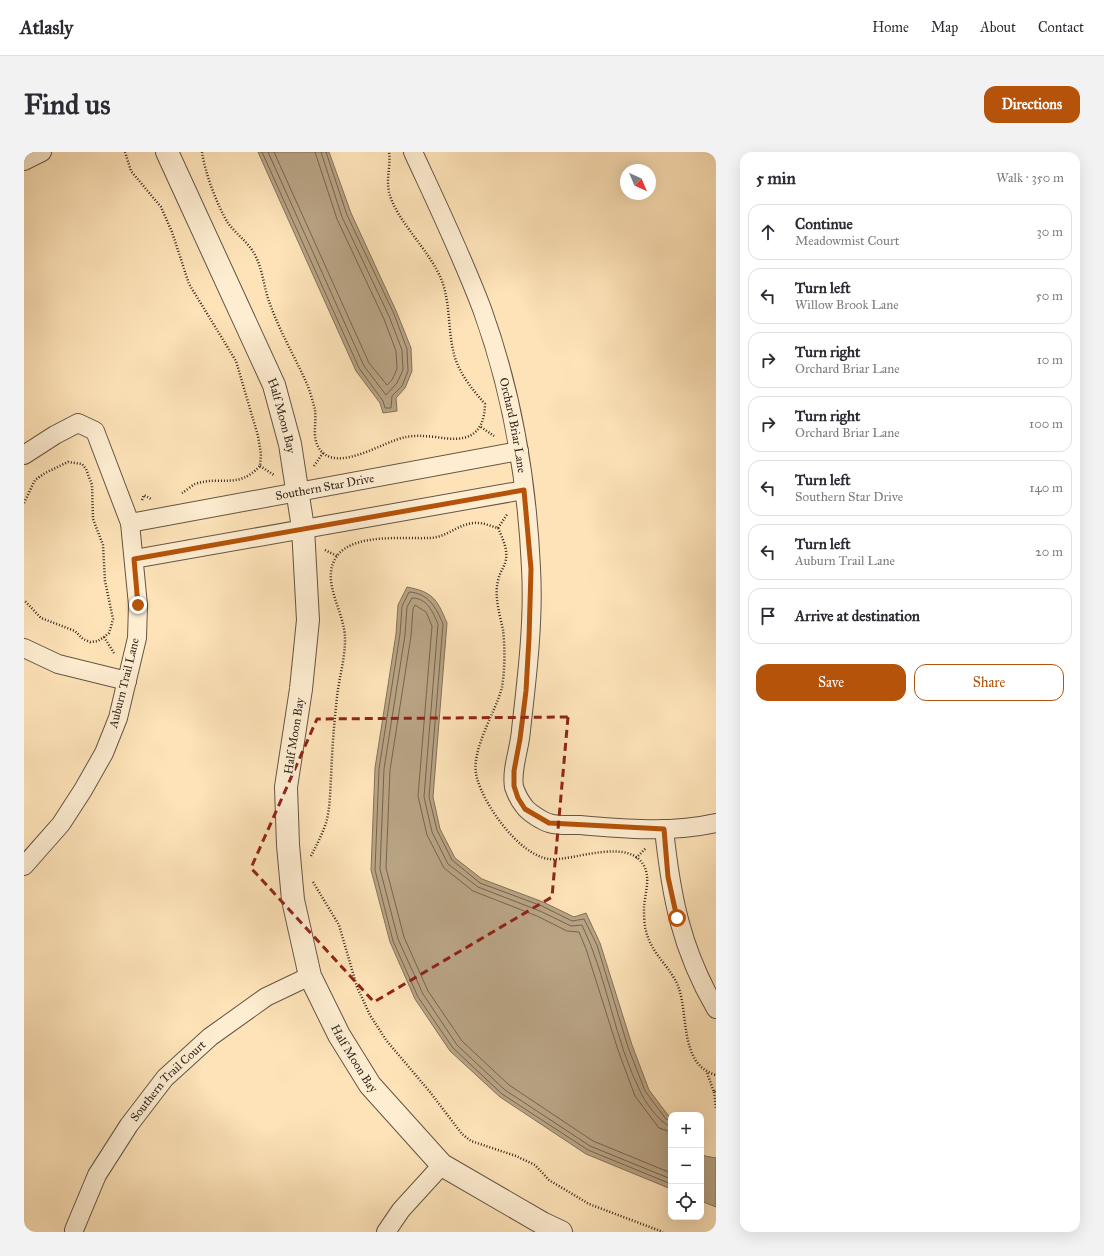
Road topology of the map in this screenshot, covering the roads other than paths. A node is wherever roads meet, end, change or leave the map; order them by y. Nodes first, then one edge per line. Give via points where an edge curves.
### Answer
1 (42, 152) edge
2 (167, 152) edge
3 (413, 152) edge
4 (24, 161) edge
5 (519, 451) junction
6 (24, 455) edge
7 (524, 490) junction
8 (296, 492) junction
9 (130, 523) junction
10 (303, 528) junction
11 (134, 559) junction
12 (24, 648) edge
13 (127, 681) junction
14 (716, 823) edge
15 (664, 829) junction
16 (24, 866) edge
17 (310, 976) junction
18 (716, 1009) edge
19 (442, 1165) junction
20 (74, 1230) dead end
21 (386, 1232) edge
22 (561, 1232) edge

1 - 4 street
2 - 8 street, Half Moon Bay via 274,385 290,444
3 - 5 street, Orchard Briar Lane via 482,310 511,408
5 - 7 street, Orchard Briar Lane
5 - 8 street, Southern Star Drive
6 - 9 street, Auburn Trail Lane via 78,424 95,431
7 - 10 street
7 - 15 street, Orchard Briar Lane via 531,569 529,638 514,786 525,809 549,823
8 - 9 street, Southern Star Drive
8 - 10 street, Half Moon Bay
9 - 11 street, Auburn Trail Lane
10 - 11 street
10 - 17 street, Half Moon Bay via 308,620 301,690 286,787 293,900
11 - 13 street, Auburn Trail Lane via 138,605 137,638
12 - 13 street via 58,664
13 - 16 street, Auburn Trail Lane via 118,718 104,753 61,824
14 - 15 street via 700,827
15 - 18 street via 668,877 677,918 692,962
17 - 19 street, Half Moon Bay via 339,1035 370,1085
17 - 20 street, Southern Trail Court via 266,997 210,1037 165,1078 129,1125 97,1175
19 - 21 street via 401,1210
19 - 22 street, Half Moon Bay

